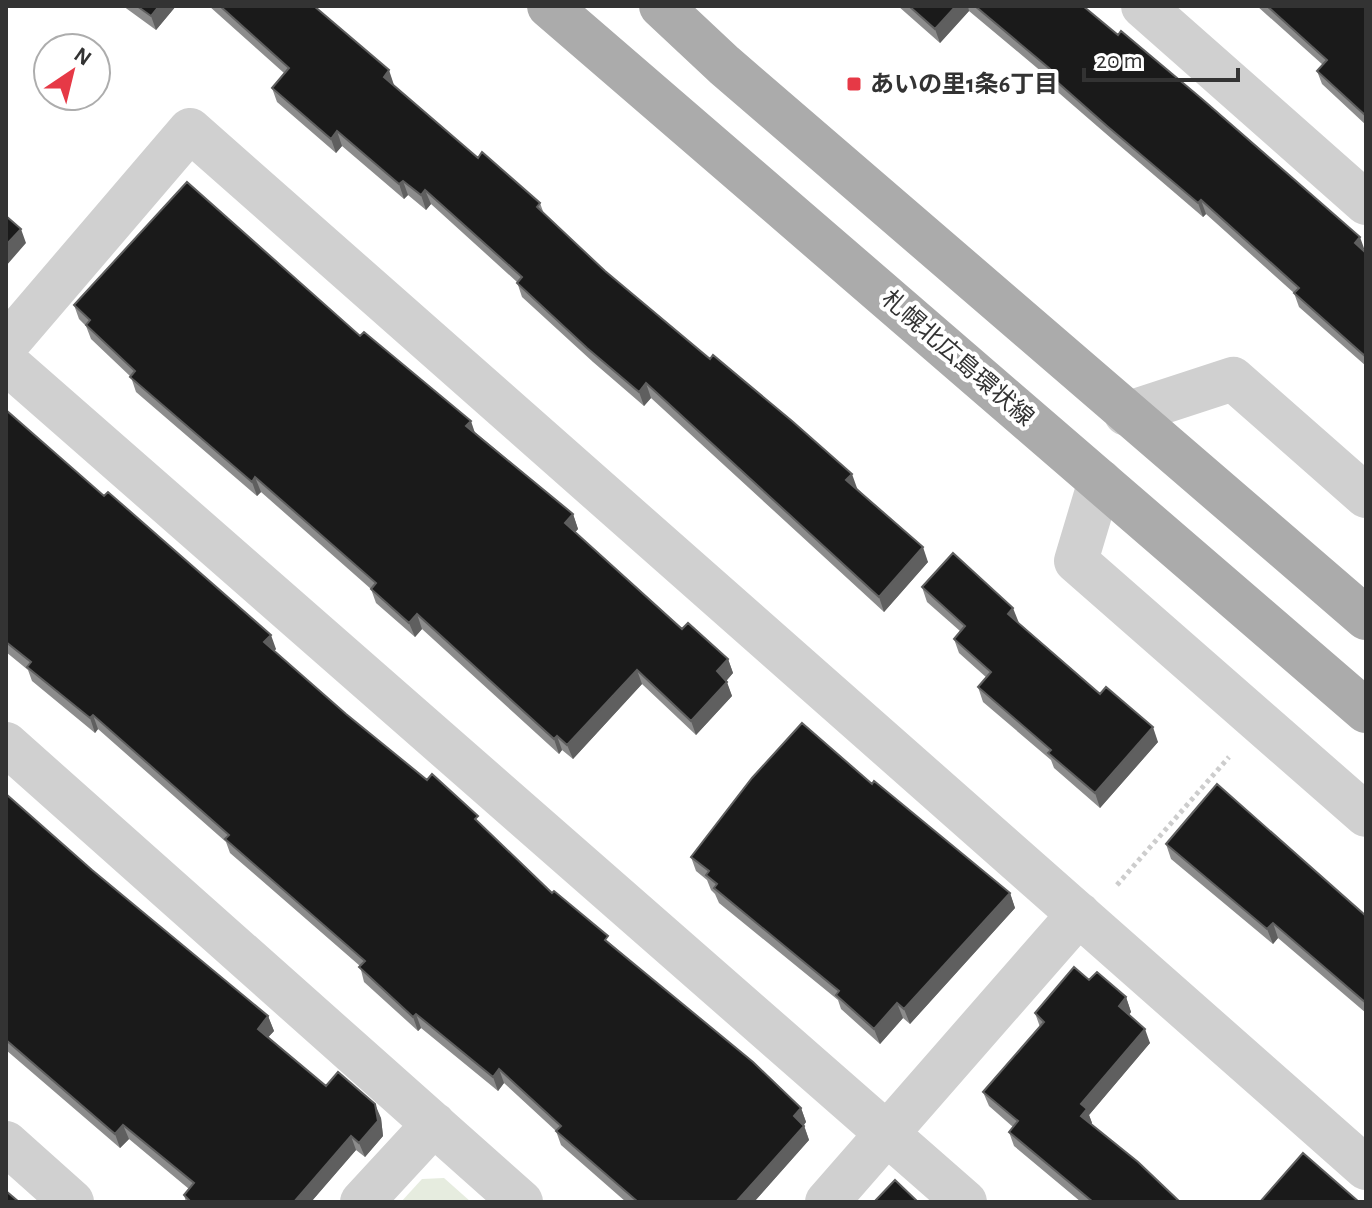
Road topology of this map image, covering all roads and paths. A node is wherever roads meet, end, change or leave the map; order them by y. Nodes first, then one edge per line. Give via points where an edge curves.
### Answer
1 (549, 6) edge
2 (661, 6) edge
3 (1143, 6) edge
4 (1366, 203) edge
5 (6, 345) edge
6 (6, 362) edge
7 (1126, 414) junction
8 (1100, 481) junction
9 (1366, 496) edge
10 (1366, 618) edge
11 (1366, 711) edge
12 (6, 744) edge
13 (1233, 754) dead end
14 (1366, 815) edge
15 (1096, 902) junction
16 (434, 1124) junction
17 (887, 1133) junction
18 (6, 1143) edge
19 (1366, 1168) edge
20 (72, 1202) edge
21 (362, 1202) edge
22 (521, 1202) edge
23 (827, 1202) edge
24 (965, 1202) edge

1 - 8 main road, 札幌北広島環状線
2 - 7 main road
3 - 4 street
5 - 15 street via 190,130
6 - 17 street
7 - 9 street via 1233,379
7 - 10 main road
8 - 11 main road, 札幌北広島環状線
8 - 14 street via 1076,561
12 - 16 street
13 - 15 path
15 - 17 street
15 - 19 street
16 - 21 street
16 - 22 street
17 - 23 street
17 - 24 street
18 - 20 street

